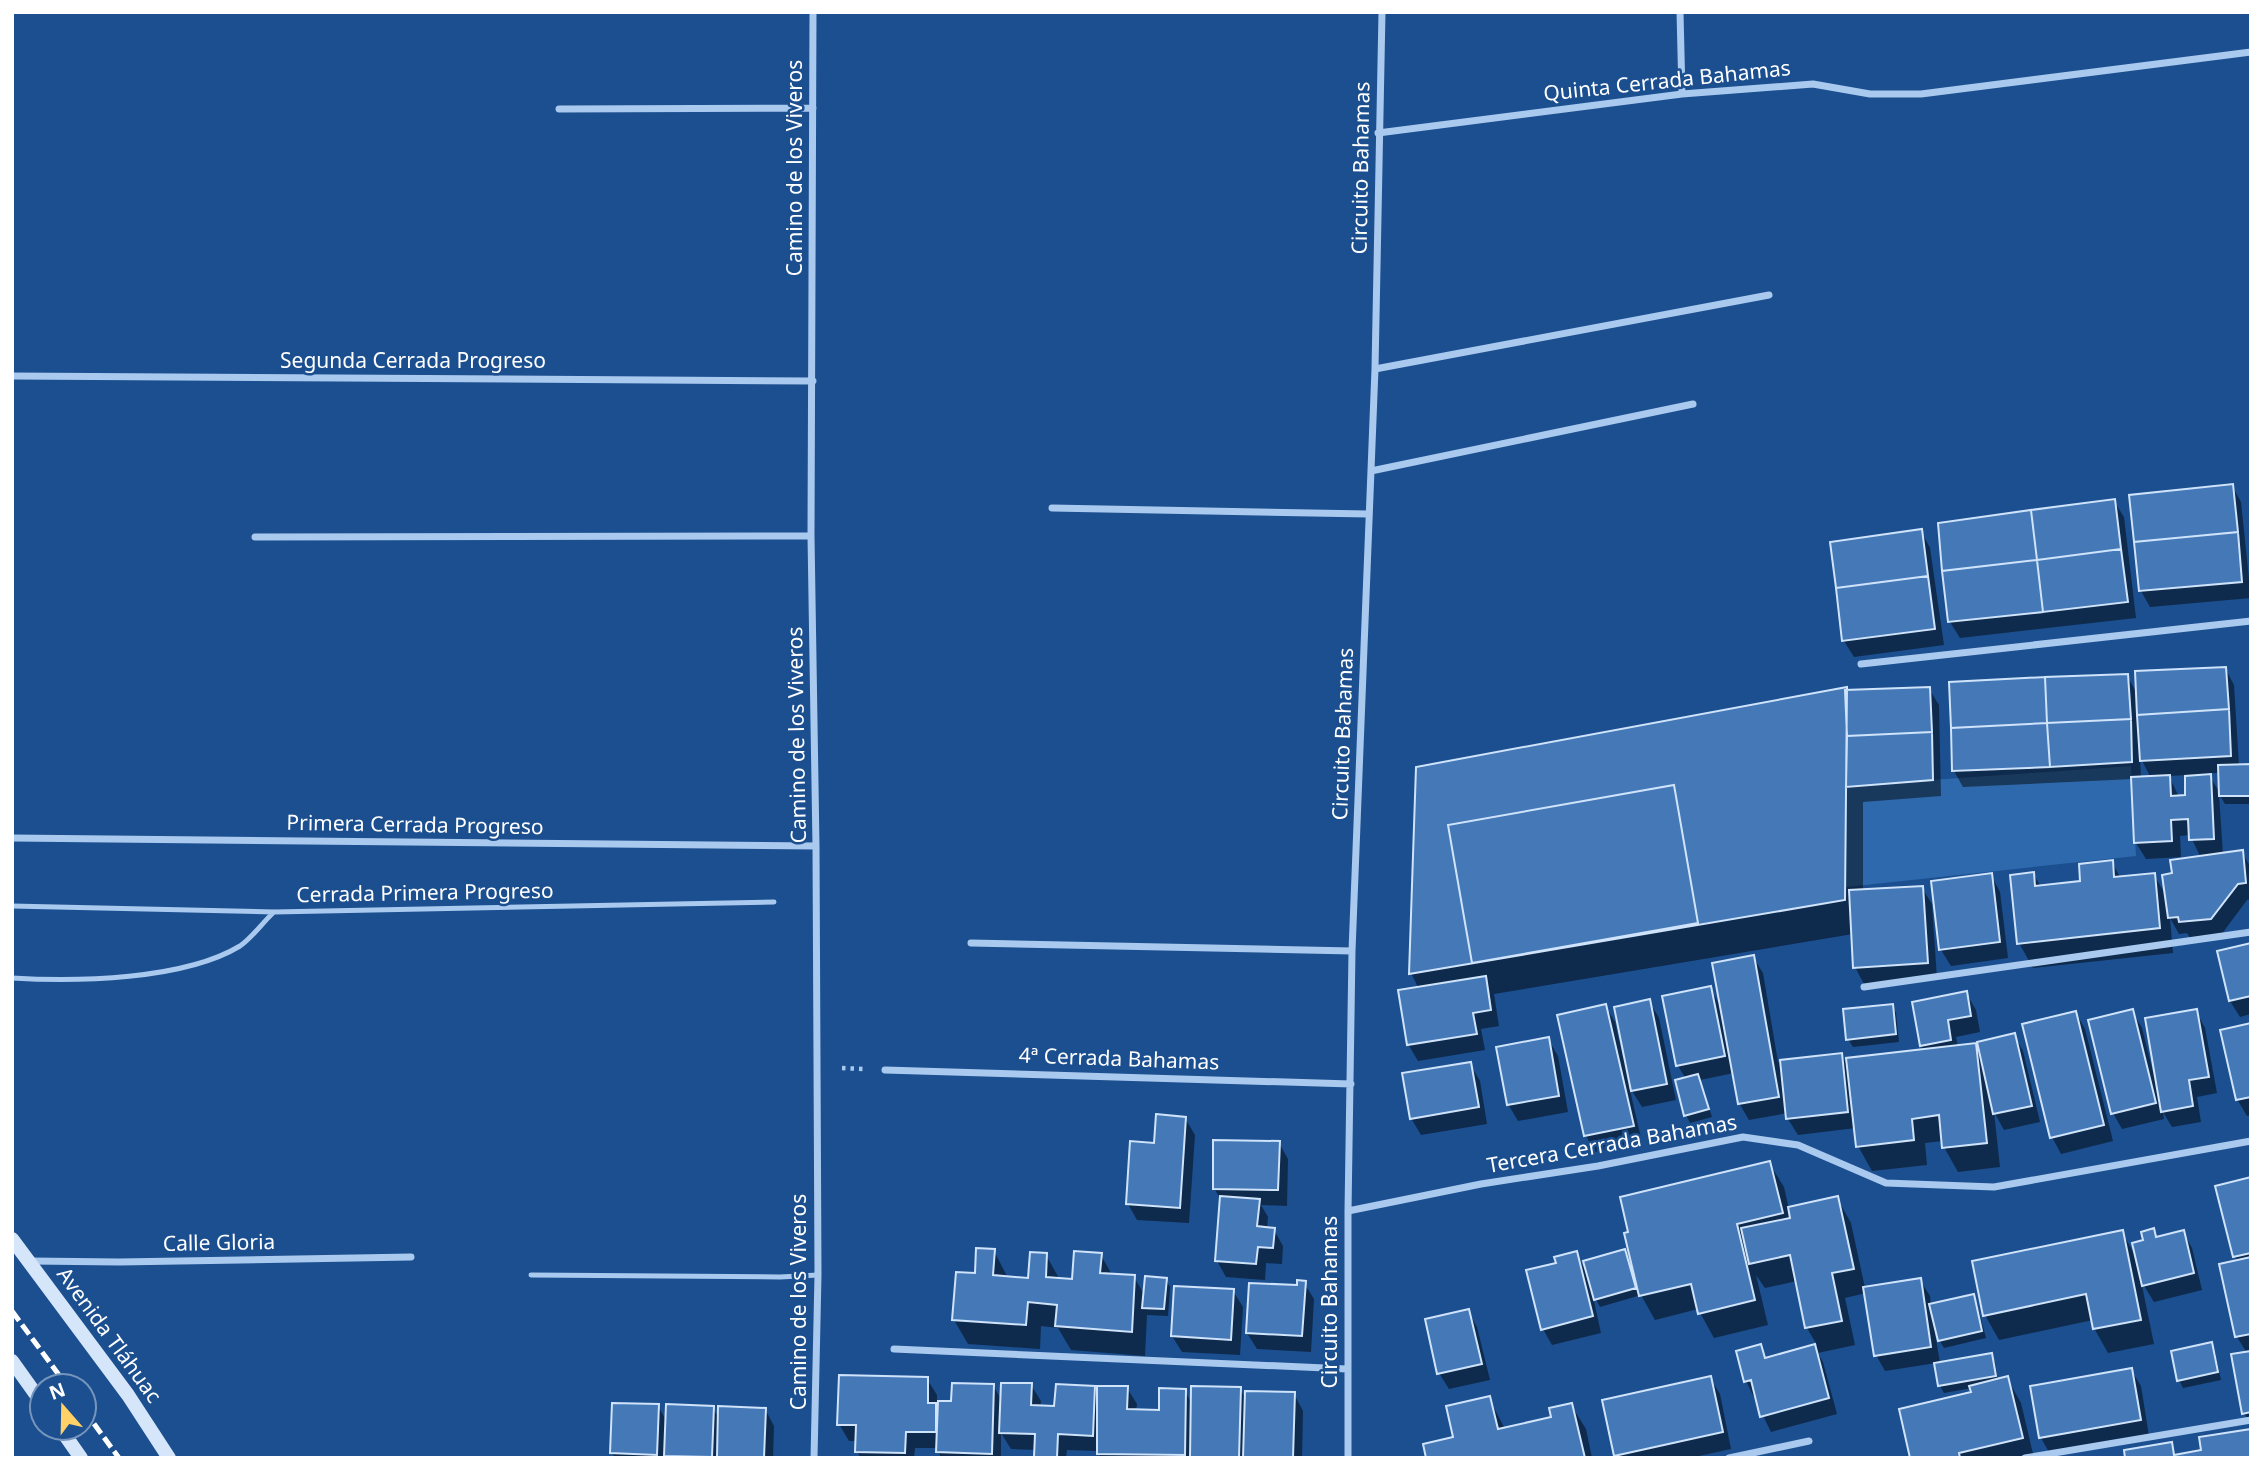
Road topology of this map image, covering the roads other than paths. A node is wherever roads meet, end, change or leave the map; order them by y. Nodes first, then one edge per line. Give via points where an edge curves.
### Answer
1 (813, 12) edge
2 (1382, 12) edge
3 (1680, 12) edge
4 (2251, 52) edge
5 (1682, 94) junction
6 (559, 108) dead end
7 (813, 108) junction
8 (1378, 133) junction
9 (1769, 295) dead end
10 (1375, 369) junction
11 (12, 376) edge
12 (813, 381) junction
13 (1693, 404) dead end
14 (1371, 471) junction
15 (1052, 508) dead end
16 (1368, 514) junction
17 (811, 536) junction
18 (255, 537) dead end
19 (2251, 621) edge
20 (1861, 664) dead end
21 (12, 838) edge
22 (817, 846) junction
23 (774, 902) dead end
24 (12, 906) edge
25 (274, 912) junction
26 (2251, 932) edge
27 (971, 943) dead end
28 (1352, 951) junction
29 (12, 978) edge
30 (1864, 987) dead end
31 (885, 1070) road end
32 (1351, 1084) junction
33 (2251, 1141) edge
34 (1348, 1210) junction
35 (12, 1239) edge
36 (411, 1256) dead end
37 (28, 1261) junction
38 (531, 1275) dead end
39 (818, 1275) junction
40 (894, 1349) dead end
41 (12, 1361) edge
42 (1347, 1369) junction
43 (28, 1383) edge
44 (2251, 1420) edge
45 (1809, 1441) dead end
46 (70, 1442) edge
47 (81, 1458) edge
48 (169, 1458) edge
49 (814, 1458) edge
50 (1348, 1458) edge
51 (1729, 1458) edge
52 (2025, 1458) edge

1 - 7 street, Camino de los Viveros
2 - 8 street, Circuito Bahamas
3 - 5 street
4 - 5 street, Quinta Cerrada Bahamas via 1921,94 1870,94 1813,84
5 - 8 street, Quinta Cerrada Bahamas
6 - 7 street
7 - 12 street, Camino de los Viveros
8 - 10 street, Circuito Bahamas
9 - 10 street
10 - 14 street, Circuito Bahamas
11 - 12 street, Segunda Cerrada Progreso
12 - 17 street, Camino de los Viveros
13 - 14 street
14 - 16 street, Circuito Bahamas
15 - 16 street
16 - 28 street, Circuito Bahamas
17 - 18 street
17 - 22 street, Camino de los Viveros
19 - 20 street
21 - 22 street, Primera Cerrada Progreso
22 - 39 street, Camino de los Viveros
23 - 25 lane, Cerrada Primera Progreso
24 - 25 lane
25 - 29 lane, Cerrada Primera Progreso via 241,946 194,965 132,976
26 - 30 street
27 - 28 street
28 - 32 street, Circuito Bahamas
31 - 32 street, 4ª Cerrada Bahamas
32 - 34 street, Circuito Bahamas
33 - 34 street, Tercera Cerrada Bahamas via 1994,1186 1886,1183 1798,1145 1743,1136
34 - 42 street, Circuito Bahamas
35 - 37 main road, Avenida Tláhuac
36 - 37 street, Calle Gloria
37 - 48 main road, Avenida Tláhuac
38 - 39 lane
39 - 49 street, Camino de los Viveros
40 - 42 street
41 - 43 main road
42 - 50 street, Circuito Bahamas
44 - 52 street
45 - 51 street
46 - 47 main road

